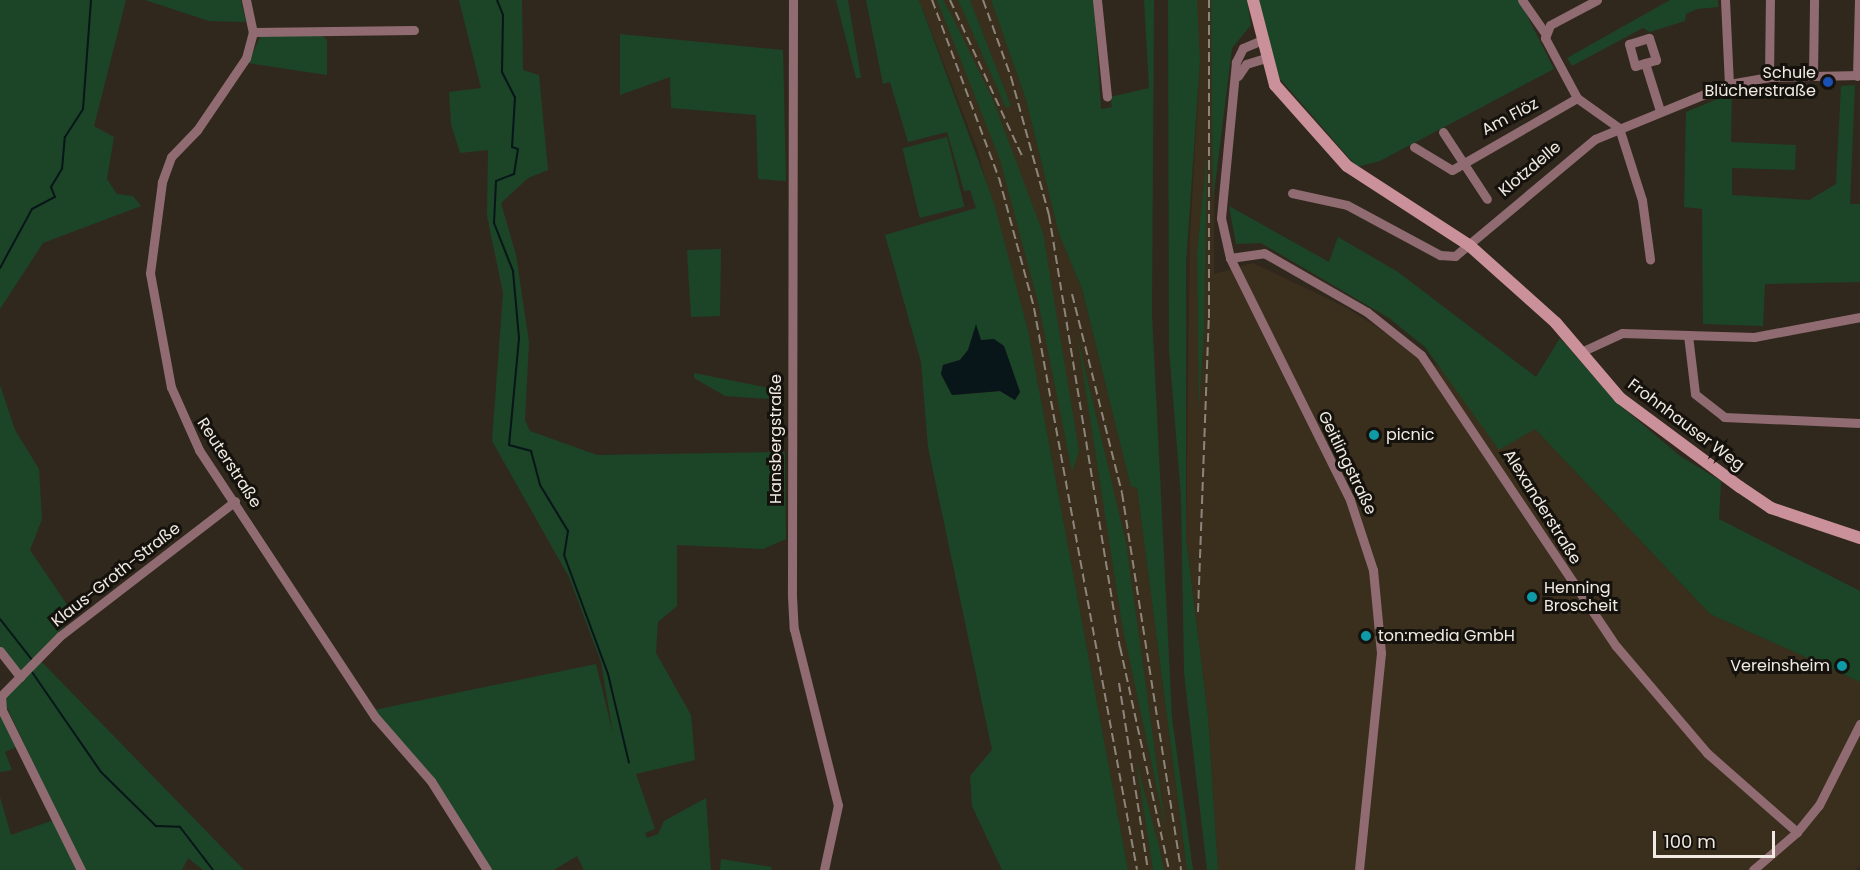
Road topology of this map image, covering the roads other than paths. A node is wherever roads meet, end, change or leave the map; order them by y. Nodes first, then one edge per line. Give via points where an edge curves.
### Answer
1 (246, 0) edge
2 (793, 0) edge
3 (1097, 0) edge
4 (1253, 0) edge
5 (1522, 0) edge
6 (1595, 0) edge
7 (1725, 0) edge
8 (1770, 0) edge
9 (1814, 0) edge
10 (1859, 0) edge
11 (414, 30) dead end
12 (253, 33) junction
13 (1545, 33) junction
14 (1262, 40) junction
15 (1266, 58) junction
16 (1645, 63) dead end
17 (1813, 75) junction
18 (1859, 75) edge
19 (1769, 77) junction
20 (1235, 84) junction
21 (1729, 84) junction
22 (1107, 96) dead end
23 (1576, 98) junction
24 (1660, 111) junction
25 (1619, 128) junction
26 (1443, 132) dead end
27 (1414, 147) dead end
28 (1462, 166) junction
29 (1292, 193) dead end
30 (1487, 199) dead end
31 (1470, 246) junction
32 (1230, 258) junction
33 (1650, 259) dead end
34 (1860, 316) edge
35 (1688, 335) junction
36 (1581, 352) junction
37 (1860, 423) edge
38 (235, 501) junction
39 (1860, 538) edge
40 (0, 651) edge
41 (20, 677) junction
42 (1860, 724) edge
43 (1797, 832) junction
44 (81, 870) edge
45 (487, 870) edge
46 (824, 870) edge
47 (1359, 870) edge
48 (1754, 870) edge

1 - 12 street
2 - 46 street, Hansbergstraße via 792,596 799,650 838,805
3 - 22 street
4 - 14 main road, Frohnhauser Weg
5 - 13 street
6 - 13 street
7 - 21 street
8 - 19 street
9 - 17 street
10 - 18 street, Klotzdelle
11 - 12 street
12 - 38 street, Reuterstraße via 246,58 167,166 150,257 157,328 176,403
13 - 23 street
14 - 15 main road, Frohnhauser Weg
14 - 20 street, Geitlingstraße via 1239,53
15 - 20 street via 1246,64
15 - 31 main road, Frohnhauser Weg via 1281,94 1347,166
16 - 24 street
17 - 18 street, Klotzdelle
17 - 19 street, Klotzdelle
19 - 21 street, Klotzdelle
20 - 32 street, Geitlingstraße via 1221,218
21 - 24 street, Klotzdelle
23 - 25 street
23 - 28 street, Am Flöz via 1478,152
24 - 25 street, Klotzdelle
25 - 31 street, Klotzdelle via 1574,152
25 - 33 street via 1642,200
26 - 28 street
27 - 28 street via 1452,170
28 - 30 street
29 - 31 street via 1347,205 1449,257
31 - 36 main road, Frohnhauser Weg
32 - 43 street, Alexanderstraße via 1264,253 1367,312 1421,355 1616,646 1707,753
32 - 47 street, Geitlingstraße via 1350,500 1373,570 1382,653
34 - 35 street via 1754,337
35 - 36 street via 1622,333
35 - 37 street via 1695,394 1724,417
36 - 39 main road, Frohnhauser Weg via 1620,398 1767,506
38 - 41 street, Klaus-Groth-Straße via 68,629
38 - 45 street, Reuterstraße via 376,718 431,781
40 - 41 street
41 - 44 street, Klaus-Groth-Straße via 3,693 2,710
42 - 43 street via 1819,805
43 - 48 street

